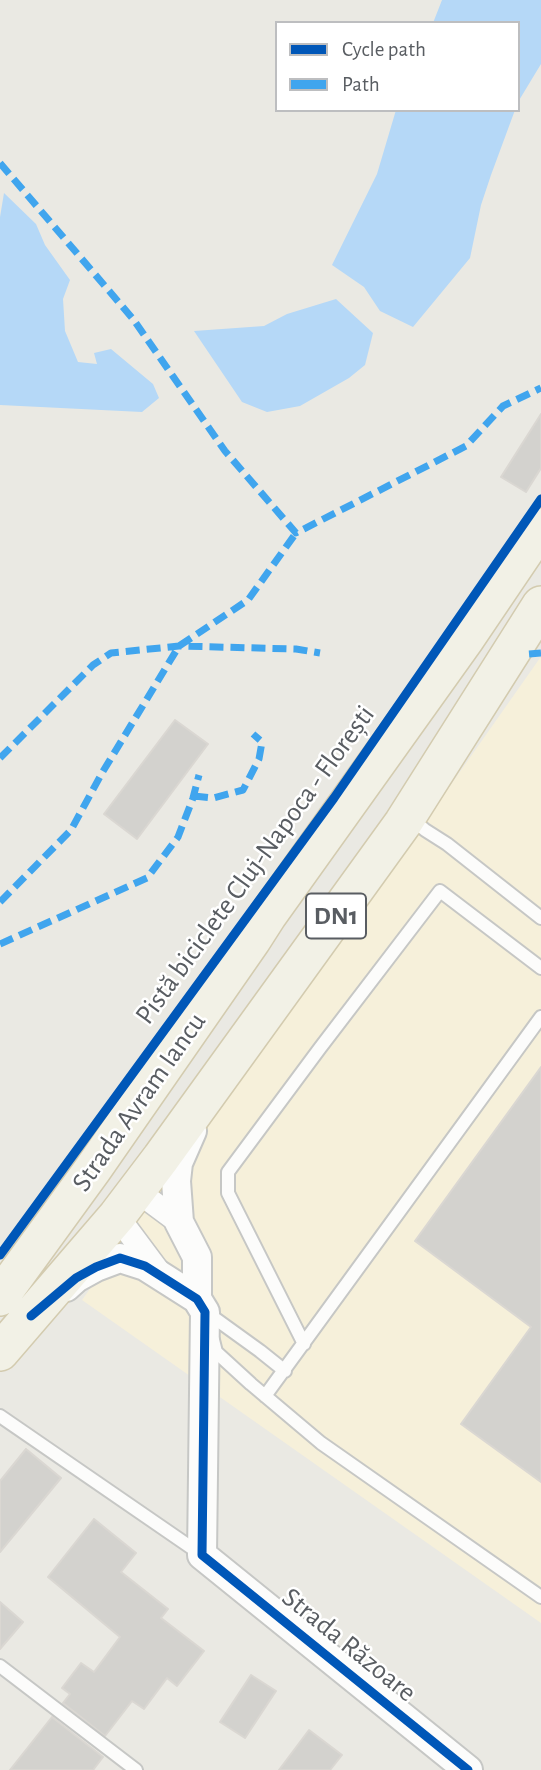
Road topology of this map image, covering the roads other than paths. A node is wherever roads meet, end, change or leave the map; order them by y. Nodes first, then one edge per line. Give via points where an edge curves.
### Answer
1 (541, 527) edge
2 (541, 605) edge
3 (408, 816) junction
4 (541, 918) edge
5 (541, 968) edge
6 (541, 1017) edge
7 (208, 1093) junction
8 (126, 1203) junction
9 (179, 1222) junction
10 (165, 1280) junction
11 (0, 1297) edge
12 (201, 1306) junction
13 (31, 1315) junction
14 (304, 1344) junction
15 (0, 1352) edge
16 (285, 1371) junction
17 (265, 1396) junction
18 (0, 1416) edge
19 (202, 1555) junction
20 (541, 1597) edge
21 (0, 1665) edge
22 (136, 1770) edge
23 (468, 1770) edge

1 - 11 main road, Strada Avram Iancu / DN1
2 - 3 main road, Strada Avram Iancu / DN1
3 - 4 lane
3 - 7 main road, Strada Avram Iancu / DN1
5 - 14 lane via 440,891 228,1172 228,1193
6 - 14 lane
7 - 8 main road, Strada Avram Iancu / DN1
7 - 9 street via 178,1163
8 - 9 street
8 - 10 street
8 - 13 main road, Strada Avram Iancu / DN1
9 - 12 street via 197,1257
10 - 12 street
10 - 13 street via 145,1266 120,1258 76,1278
12 - 16 lane
12 - 17 lane via 216,1352
12 - 19 street
13 - 15 main road, Strada Avram Iancu / DN1
14 - 16 lane
16 - 17 lane
17 - 20 lane via 320,1444
18 - 19 lane, Strada Răzoare
19 - 23 street, Strada Răzoare
21 - 22 lane

